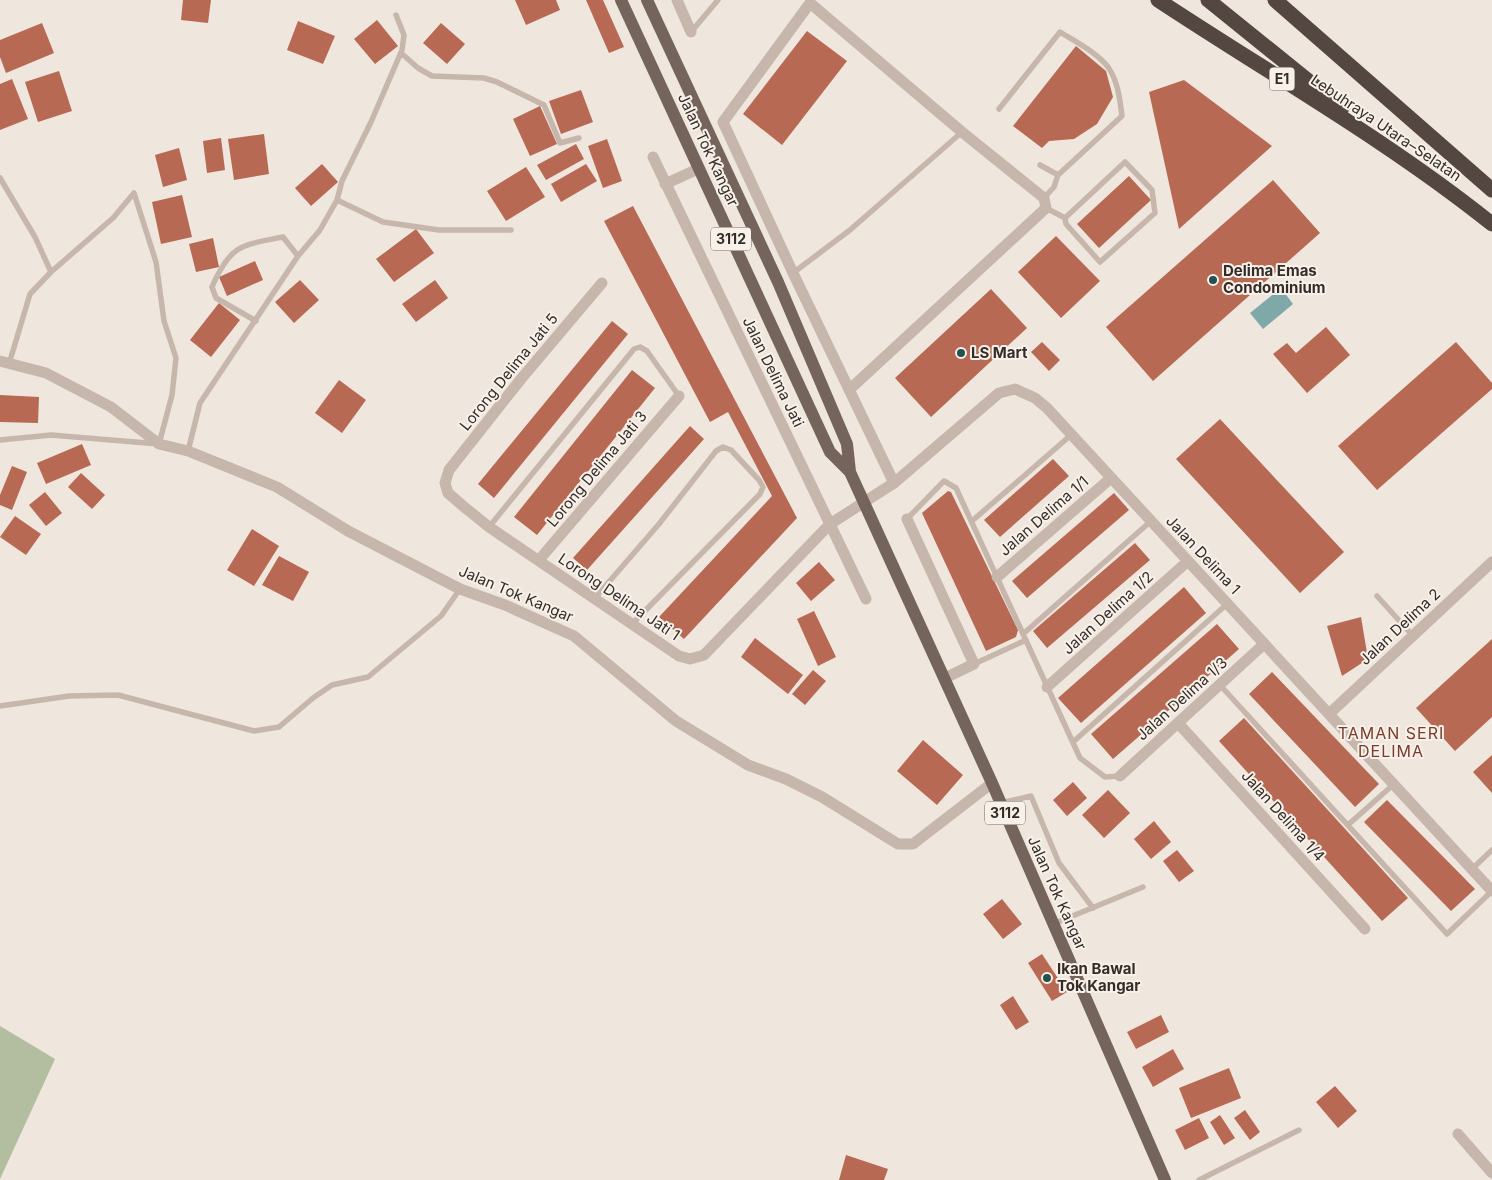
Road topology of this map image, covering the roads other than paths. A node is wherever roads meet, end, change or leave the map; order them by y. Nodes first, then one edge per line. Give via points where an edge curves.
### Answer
1 (621, 0) edge
2 (647, 0) edge
3 (677, 0) edge
4 (718, 0) edge
5 (1158, 0) edge
6 (1208, 0) edge
7 (1275, 0) edge
8 (396, 15) dead end
9 (692, 32) joint
10 (401, 53) junction
11 (999, 109) dead end
12 (962, 132) junction
13 (579, 138) dead end
14 (652, 157) dead end
15 (1406, 159) junction
16 (1040, 165) dead end
17 (698, 169) junction
18 (1058, 175) junction
19 (0, 178) edge
20 (666, 184) junction
21 (1492, 190) edge
22 (338, 200) junction
23 (1045, 203) junction
24 (1065, 218) junction
25 (1492, 224) edge
26 (511, 230) dead end
27 (298, 256) junction
28 (51, 272) junction
29 (793, 273) junction
30 (778, 282) junction
31 (602, 283) dead end
32 (256, 321) junction
33 (4, 363) edge
34 (849, 390) junction
35 (679, 396) joint
36 (1071, 435) junction
37 (0, 440) edge
38 (159, 444) junction
39 (188, 450) junction
40 (850, 472) junction
41 (1111, 478) junction
42 (445, 483) joint
43 (894, 483) junction
44 (864, 503) junction
45 (907, 519) joint
46 (972, 521) junction
47 (1151, 521) junction
48 (830, 524) junction
49 (489, 527) junction
50 (539, 560) junction
51 (1188, 561) junction
52 (1492, 562) edge
53 (997, 577) junction
54 (460, 589) junction
55 (1377, 596) dead end
56 (595, 598) junction
57 (866, 599) dead end
58 (1227, 604) junction
59 (633, 623) junction
60 (1414, 636) junction
61 (1025, 637) junction
62 (1264, 644) junction
63 (974, 664) junction
64 (945, 678) junction
65 (1220, 685) junction
66 (1048, 687) junction
67 (0, 706) edge
68 (1329, 714) junction
69 (1178, 723) junction
70 (1073, 742) junction
71 (1120, 776) joint
72 (992, 783) junction
73 (1394, 784) junction
74 (1001, 804) junction
75 (1349, 824) junction
76 (1492, 850) edge
77 (1472, 869) junction
78 (1144, 886) dead end
79 (1492, 891) edge
80 (1093, 908) junction
81 (1053, 924) junction
82 (1366, 929) dead end
83 (1299, 1130) dead end
84 (1458, 1134) dead end
85 (1492, 1172) edge
86 (1165, 1180) edge
87 (1199, 1180) edge

1 - 17 main road, Jalan Tok Kangar / 3112
2 - 30 main road, Jalan Tok Kangar / 3112
3 - 9 street
4 - 9 lane
5 - 15 highway, Lebuhraya Utara–Selatan / E1
6 - 15 highway
7 - 21 highway, Lebuhraya Utara–Selatan
8 - 10 lane via 404,35
10 - 13 lane via 432,76 484,78 544,105 560,143
10 - 22 lane via 342,181
11 - 18 lane via 1060,32 1108,68 1118,90 1122,116
12 - 23 street
12 - 29 lane via 850,230
12 - 29 street via 810,3 723,122
14 - 20 street, Jalan Delima Jati
15 - 25 highway, Lebuhraya Utara–Selatan / E1
16 - 18 lane
17 - 20 street
17 - 40 main road, Jalan Tok Kangar / 3112 via 830,452
18 - 23 lane
19 - 28 lane via 35,237
20 - 48 street, Jalan Delima Jati
22 - 26 lane via 383,222 439,230
22 - 27 lane via 320,230
23 - 24 lane
23 - 34 street
24 - 24 lane via 1125,162 1152,190 1155,213 1100,262 1066,224
27 - 32 lane
27 - 32 lane via 283,237 248,243 231,254 219,271 212,287 216,298
28 - 33 lane via 30,294
28 - 38 lane via 113,218 134,193 156,262 164,321 176,358 172,395
29 - 30 street
29 - 34 street
30 - 40 main road, Jalan Tok Kangar / 3112 via 847,444
31 - 42 street, Lorong Delima Jati 5 via 449,470
32 - 39 lane via 200,403
33 - 38 street, Jalan Tok Kangar via 46,373 111,407
34 - 43 street
35 - 49 lane via 647,351 640,347 634,349
35 - 50 street, Lorong Delima Jati 3
36 - 41 street, Jalan Delima 1
36 - 43 street, Jalan Delima 1 via 1035,398 1015,389 999,393
36 - 46 lane
37 - 38 lane via 51,435
38 - 39 street, Jalan Tok Kangar
39 - 54 street, Jalan Tok Kangar via 277,487 348,531
40 - 44 main road, Jalan Tok Kangar / 3112
41 - 47 street, Jalan Delima 1
41 - 53 street, Jalan Delima 1/1
42 - 49 street, Lorong Delima Jati 1 via 448,493
43 - 44 street, Jalan Delima 1
44 - 48 street, Lorong Delima Jati 1
44 - 64 main road, Jalan Tok Kangar / 3112
45 - 46 lane via 944,481 956,488
45 - 63 street
46 - 53 lane
47 - 51 street, Jalan Delima 1
47 - 61 lane
48 - 57 street, Jalan Delima Jati
48 - 59 street, Lorong Delima Jati 1 via 704,654 690,659 679,656
49 - 50 street, Lorong Delima Jati 1
50 - 56 street, Lorong Delima Jati 1
51 - 58 street, Jalan Delima 1
51 - 66 street, Jalan Delima 1/2
52 - 60 street, Jalan Delima 2
53 - 61 lane
54 - 67 lane via 441,616 368,678 332,685 279,728 254,730 118,695 69,696
54 - 72 street, Jalan Tok Kangar via 574,636 676,722 748,765 822,797 898,844 913,844
55 - 60 lane
56 - 59 street, Lorong Delima Jati 1
56 - 59 lane via 716,451 723,447 731,450 759,480 763,487 760,494
58 - 62 street, Jalan Delima 1
58 - 70 lane
60 - 68 street, Jalan Delima 2
61 - 63 lane
61 - 66 lane
62 - 65 street, Jalan Delima 1/3
62 - 68 street, Jalan Delima 1
63 - 64 street
64 - 72 main road, Jalan Tok Kangar / 3112
65 - 69 street, Jalan Delima 1/3
65 - 75 lane
66 - 70 lane
68 - 73 street, Jalan Delima 1
69 - 71 street, Jalan Delima 1/3
69 - 82 street, Jalan Delima 1/4
70 - 71 lane via 1080,758 1105,777
72 - 74 main road, Jalan Tok Kangar / 3112
73 - 75 lane
73 - 77 street, Jalan Delima 1
74 - 80 lane via 1031,796 1059,863
74 - 81 main road, Jalan Tok Kangar / 3112
75 - 79 lane via 1447,934
76 - 77 lane
77 - 79 street, Jalan Delima 1
78 - 80 lane
80 - 81 lane
81 - 86 main road, Jalan Tok Kangar / 3112
83 - 87 lane
84 - 85 street

